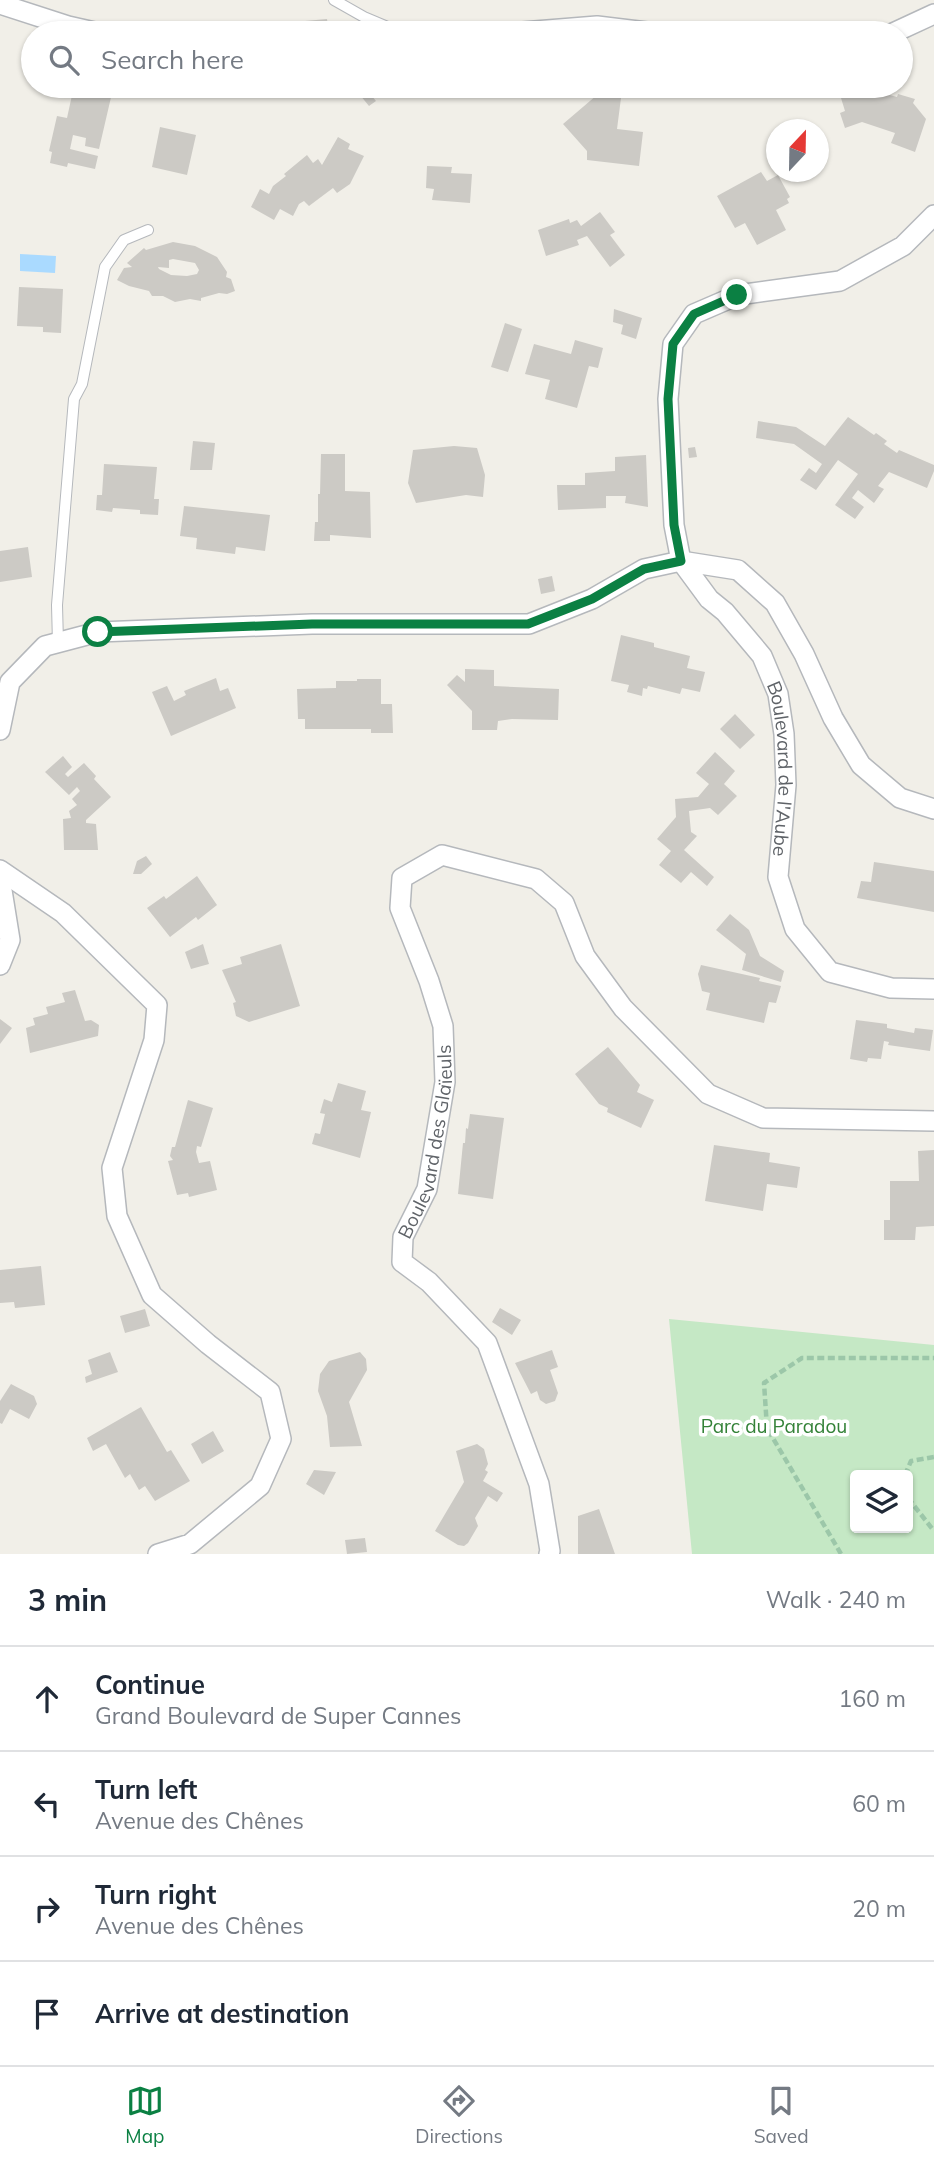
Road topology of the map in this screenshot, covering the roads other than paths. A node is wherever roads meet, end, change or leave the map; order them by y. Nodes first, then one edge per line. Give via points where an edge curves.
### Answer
1 (334, 0) edge
2 (0, 4) edge
3 (934, 14) edge
4 (53, 21) edge
5 (374, 21) edge
6 (913, 24) edge
7 (934, 215) edge
8 (148, 230) dead end
9 (681, 561) junction
10 (58, 643) junction
11 (0, 730) edge
12 (934, 809) edge
13 (0, 870) edge
14 (0, 878) edge
15 (0, 965) edge
16 (934, 989) edge
17 (934, 1121) edge
18 (158, 1554) edge
19 (548, 1554) edge

1 - 5 lane
2 - 4 street
3 - 6 street
7 - 9 street via 903,246 840,281 737,295 694,314 673,344 668,399 674,525
8 - 10 lane via 124,240 104,267 82,384 74,399
9 - 10 street via 644,569 592,599 528,624 312,624 98,632
9 - 12 street via 738,570 775,603 861,765 900,798
9 - 16 street, Boulevard de l'Aube via 762,656 778,694 786,785 778,877 795,929 830,972 891,988
10 - 11 street via 44,646 9,682
13 - 18 street via 63,913 157,1005 154,1040 112,1168 117,1216 152,1294 270,1392 281,1439 260,1486 190,1544
14 - 15 street via 10,940
17 - 19 street, Boulevard des Glaïeuls via 763,1118 708,1094 623,1008 585,956 564,902 536,879 442,855 402,878 400,908 443,1026 445,1082 427,1189 402,1237 402,1262 429,1282 487,1343 539,1484

